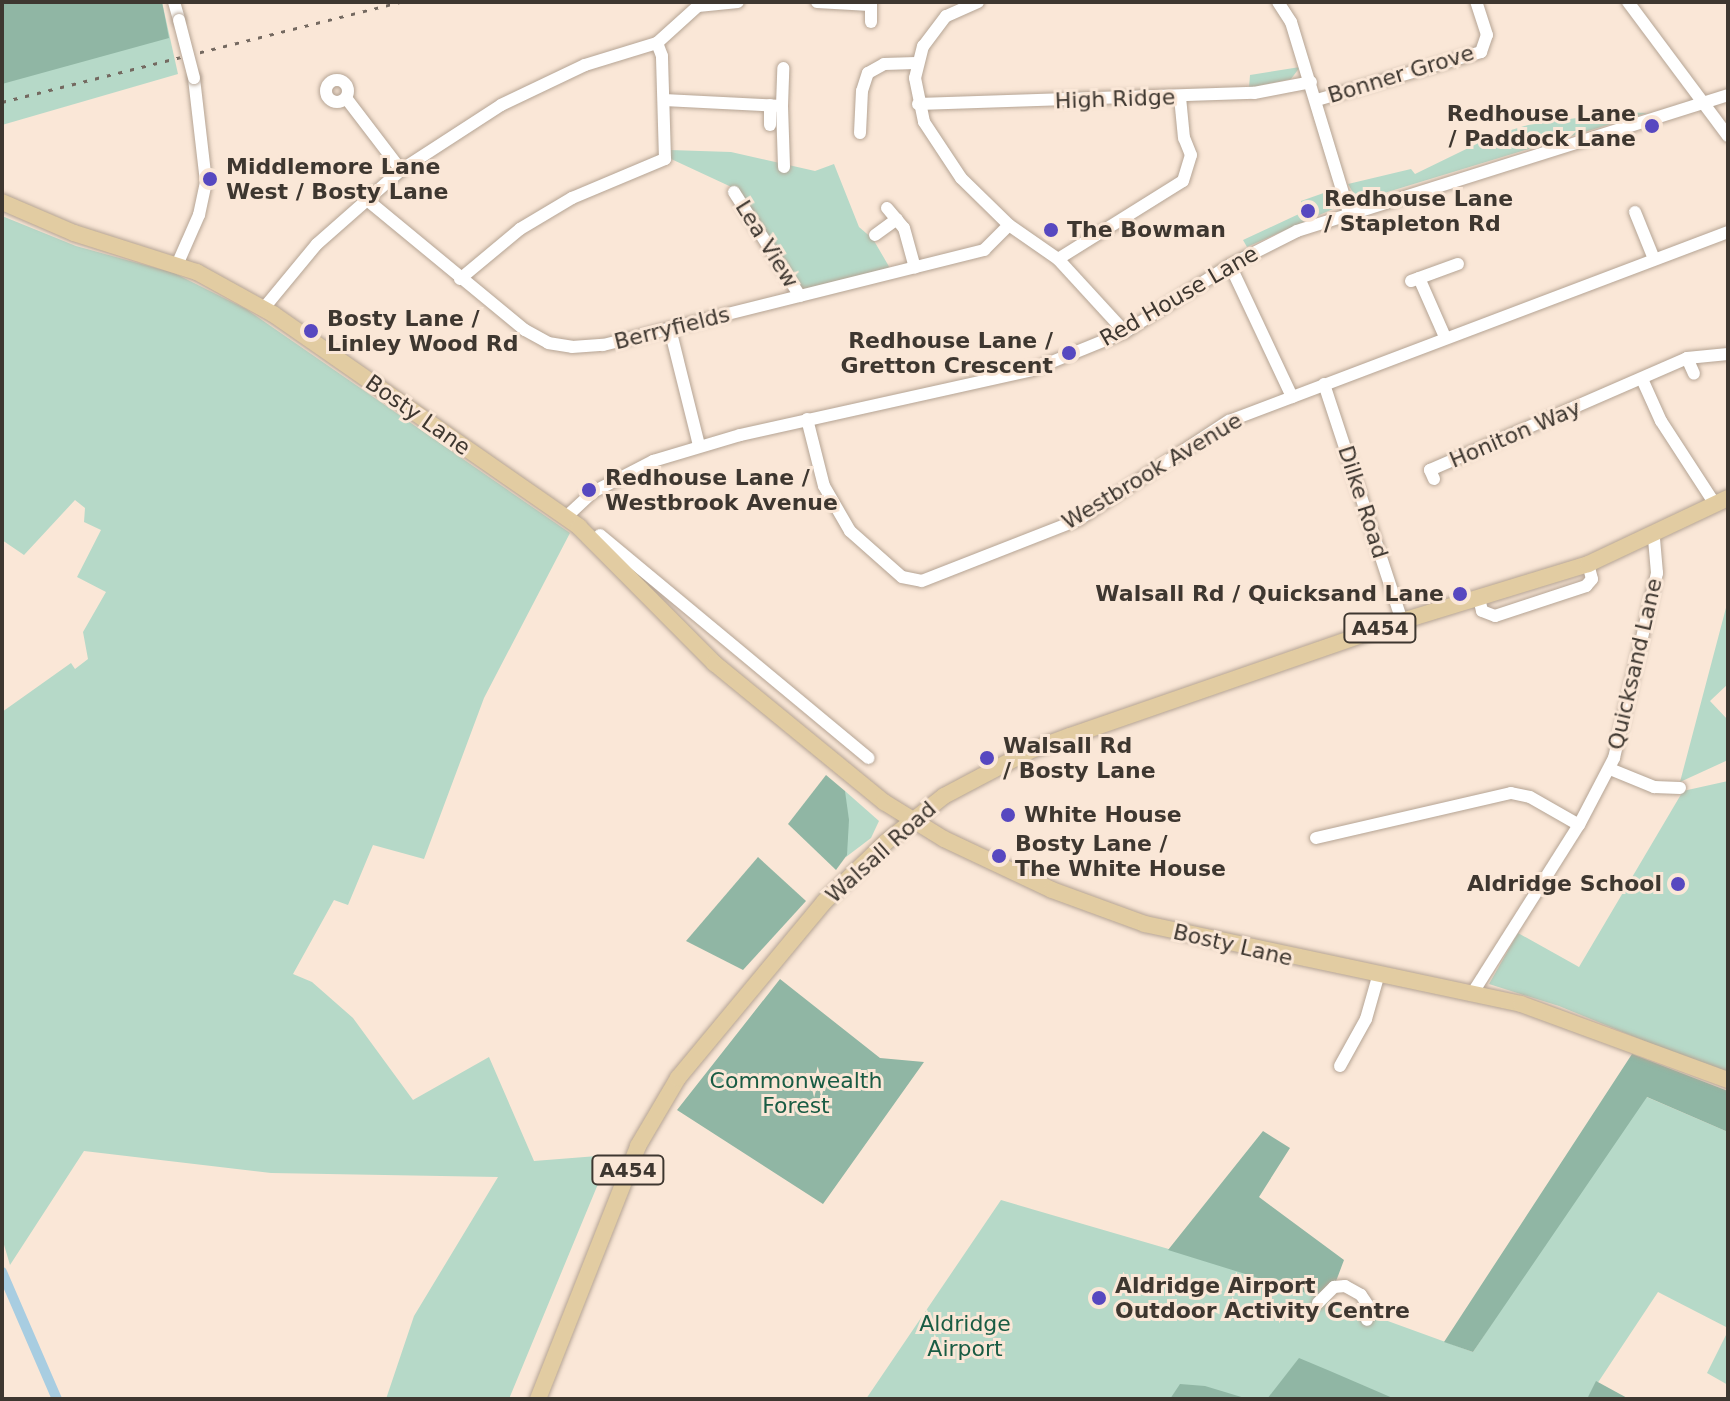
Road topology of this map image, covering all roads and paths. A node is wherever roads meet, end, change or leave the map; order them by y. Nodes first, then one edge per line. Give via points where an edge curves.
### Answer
1 (174, 2) edge
2 (738, 2) edge
3 (817, 2) edge
4 (978, 2) edge
5 (1278, 2) edge
6 (1476, 2) edge
7 (1648, 2) edge
8 (870, 3) edge
9 (1631, 6) edge
10 (871, 22) dead end
11 (657, 43) junction
12 (916, 63) junction
13 (783, 68) dead end
14 (1311, 82) junction
15 (1728, 95) edge
16 (1180, 97) junction
17 (346, 98) dead end
18 (664, 100) junction
19 (1317, 100) junction
20 (1705, 103) junction
21 (918, 104) junction
22 (776, 105) junction
23 (770, 125) dead end
24 (860, 133) dead end
25 (1728, 136) edge
26 (784, 167) dead end
27 (401, 170) junction
28 (734, 192) dead end
29 (366, 199) junction
30 (2, 202) edge
31 (887, 208) dead end
32 (1635, 212) dead end
33 (1349, 213) junction
34 (897, 219) junction
35 (1009, 225) junction
36 (1728, 232) edge
37 (875, 235) dead end
38 (1058, 259) junction
39 (1654, 259) junction
40 (1458, 264) dead end
41 (177, 265) junction
42 (1230, 265) junction
43 (915, 268) junction
44 (460, 279) junction
45 (800, 296) junction
46 (264, 308) junction
47 (670, 329) junction
48 (1125, 332) junction
49 (1445, 337) junction
50 (1728, 354) edge
51 (1687, 358) junction
52 (1694, 374) dead end
53 (1642, 379) junction
54 (1324, 384) junction
55 (1292, 397) junction
56 (807, 419) junction
57 (699, 445) junction
58 (1434, 479) dead end
59 (1722, 501) edge
60 (566, 517) junction
61 (600, 535) dead end
62 (1654, 536) junction
63 (1402, 621) junction
64 (795, 696) junction
65 (778, 718) junction
66 (869, 758) dead end
67 (1610, 769) junction
68 (1680, 788) dead end
69 (911, 821) junction
70 (1579, 825) junction
71 (1316, 838) dead end
72 (1378, 977) junction
73 (1472, 994) junction
74 (1340, 1066) dead end
75 (1728, 1080) edge
76 (1318, 1303) dead end
77 (1367, 1320) dead end
78 (538, 1399) edge

1 - 41 street, bridge via 194,78 206,182 199,215
2 - 11 street via 698,6
3 - 8 street
4 - 12 street via 936,25
5 - 14 street via 1291,22
6 - 19 street, Bonner Grove via 1487,35 1481,52
7 - 9 street
8 - 10 street
9 - 20 street
11 - 18 street
11 - 27 street via 585,65 501,105
12 - 21 street
12 - 24 street via 884,64 868,73 854,118
13 - 22 street
14 - 16 street, High Ridge via 1254,93
14 - 19 street
15 - 20 street, Red House Lane
16 - 21 street, High Ridge
16 - 38 street via 1191,155 1183,181
17 - 27 street
18 - 22 street
18 - 44 street via 665,159 572,198 520,229
19 - 33 street
20 - 25 street
20 - 33 street, Red House Lane
21 - 35 street via 951,166
22 - 23 street
22 - 26 street
27 - 29 street
28 - 45 street, Lea View
29 - 44 street, Berryfields
29 - 46 street via 317,244
30 - 41 main road, Bosty Lane via 74,233
31 - 34 street
32 - 39 street
33 - 42 street, Red House Lane via 1297,231
34 - 37 street
34 - 43 street
35 - 38 street
35 - 43 street, Berryfields via 984,250
36 - 39 street, Westbrook Avenue
38 - 48 street
39 - 49 street, Westbrook Avenue
40 - 49 street via 1415,280
41 - 46 main road, Bosty Lane via 223,283
42 - 48 street, Red House Lane
42 - 55 street via 1252,301
43 - 45 street, Berryfields
44 - 47 street, Berryfields via 548,343 603,345
45 - 47 street, Berryfields
46 - 60 main road, Bosty Lane
47 - 57 street
48 - 56 street, Red House Lane via 1032,370
49 - 54 street, Westbrook Avenue
50 - 51 street, Honiton Way
51 - 52 street
51 - 53 street, Honiton Way
53 - 58 street, Honiton Way via 1611,397 1430,470
53 - 59 street via 1661,421
54 - 55 street, Westbrook Avenue
54 - 63 street, Dilke Road
55 - 56 street, Westbrook Avenue via 1207,434 1078,520 922,581 902,577 850,531 824,486
56 - 57 street, Red House Lane
57 - 60 street, Red House Lane via 615,480
59 - 62 main road, Walsall Road / A454
60 - 65 main road, Bosty Lane via 714,663
61 - 64 street
62 - 63 main road, Walsall Road / A454 via 1588,564
62 - 67 street, Quicksand Lane via 1658,562 1643,646
63 - 69 main road, Walsall Road / A454 via 1029,751 953,789
64 - 65 street
64 - 66 street via 849,748
65 - 69 main road, Bosty Lane
67 - 68 street via 1654,787
67 - 70 street, Quicksand Lane
69 - 72 main road, Bosty Lane via 1052,890 1145,924
69 - 78 main road, Walsall Road / A454 via 824,902 678,1078 638,1146
70 - 71 street via 1530,797 1511,793 1331,840
70 - 73 street, Quicksand Lane
72 - 73 main road, Bosty Lane
72 - 74 street via 1366,1019
73 - 75 main road, Bosty Lane via 1560,1016
76 - 77 street via 1334,1287 1345,1286 1369,1307

